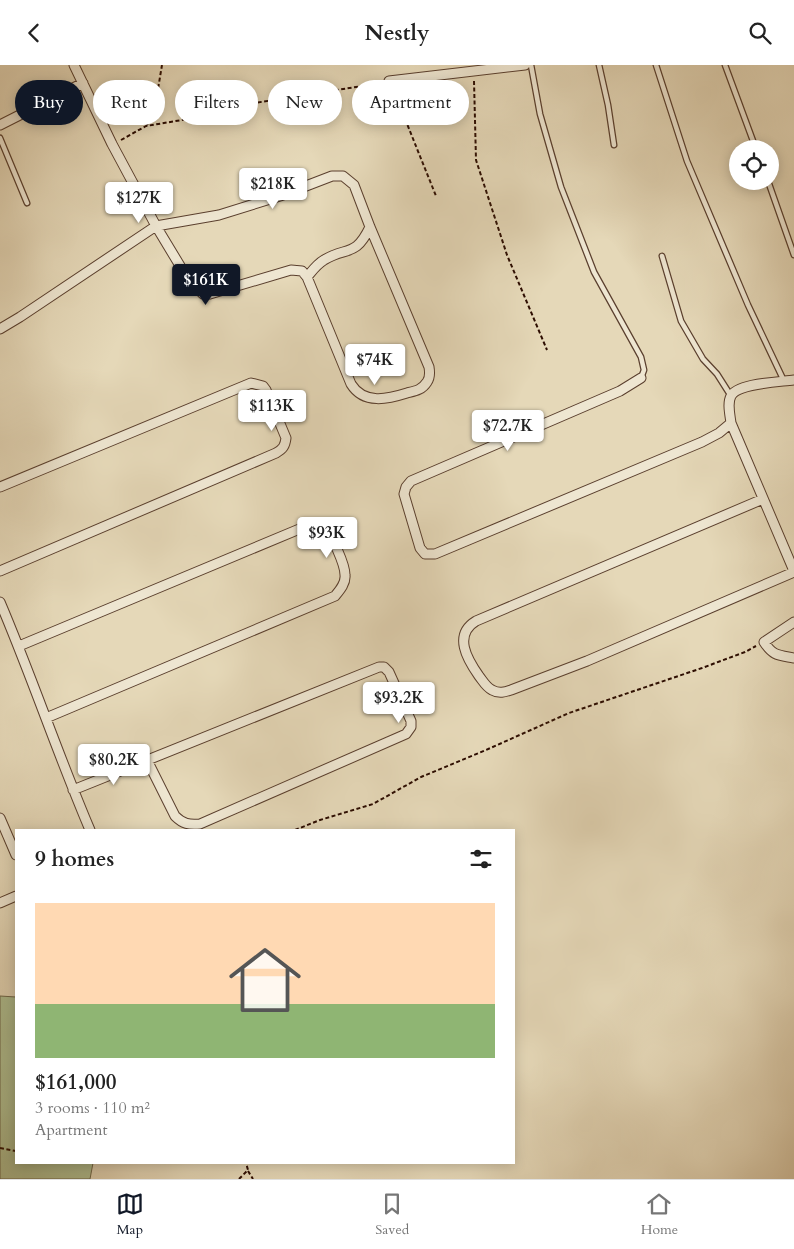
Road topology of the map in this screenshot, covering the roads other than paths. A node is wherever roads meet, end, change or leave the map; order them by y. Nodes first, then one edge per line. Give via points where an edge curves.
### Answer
1 (74, 65) edge
2 (526, 65) edge
3 (531, 65) edge
4 (600, 65) edge
5 (656, 65) edge
6 (725, 65) edge
7 (82, 80) edge
8 (398, 80) edge
9 (83, 83) edge
10 (15, 117) edge
11 (0, 125) edge
12 (0, 138) edge
13 (753, 140) edge
14 (614, 145) dead end
15 (771, 190) edge
16 (27, 203) dead end
17 (156, 226) junction
18 (370, 227) junction
19 (794, 255) edge
20 (662, 256) dead end
21 (307, 277) junction
22 (0, 329) edge
23 (641, 378) joint
24 (789, 381) edge
25 (731, 395) junction
26 (731, 423) junction
27 (0, 487) edge
28 (763, 499) junction
29 (0, 571) edge
30 (794, 572) edge
31 (0, 602) edge
32 (794, 622) edge
33 (19, 646) junction
34 (794, 658) edge
35 (46, 718) junction
36 (147, 760) junction
37 (73, 790) junction
38 (0, 818) edge
39 (90, 829) edge
40 (15, 853) edge
41 (15, 897) edge
42 (0, 903) edge

1 - 7 street
2 - 8 street
3 - 23 lane via 540,114 560,187 594,272 641,357 644,370
4 - 14 lane
5 - 24 lane via 687,161 748,305
6 - 13 lane
9 - 17 street
10 - 11 street
12 - 16 lane
15 - 19 lane
17 - 18 street via 219,215 337,175 354,185
17 - 21 street via 188,279 204,294 291,270 302,271
17 - 22 street
18 - 21 street via 358,245 322,261
18 - 21 street via 429,367 428,382 421,389 381,400 356,392
20 - 25 lane via 681,321 703,359
23 - 26 street via 620,391 411,481 404,494 422,552 430,555 444,550 702,442
24 - 25 street via 745,386
25 - 26 street
26 - 28 street
27 - 29 street via 251,383 266,390 286,438 286,444 276,453
28 - 30 street
28 - 30 street via 470,624 463,640 466,654 487,687 501,693 587,661
31 - 33 street
32 - 34 street via 764,642 774,654
33 - 35 street
33 - 35 street via 309,525 325,529 330,534 346,575 335,596
35 - 37 street
36 - 36 street via 381,667 389,672 411,721 406,734 200,824 189,825 175,816
36 - 37 street
37 - 39 street
38 - 40 street
41 - 42 street

